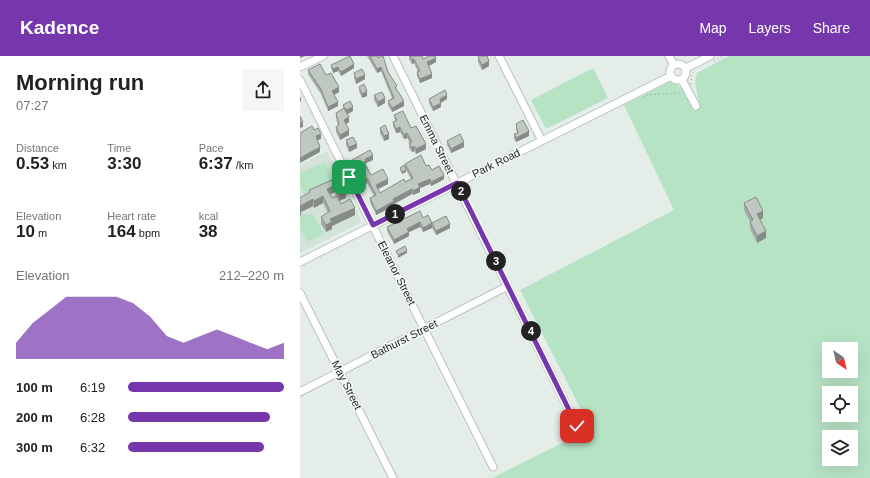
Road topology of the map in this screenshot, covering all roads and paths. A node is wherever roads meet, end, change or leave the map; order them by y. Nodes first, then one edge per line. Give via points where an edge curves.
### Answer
1 (323, 56) edge
2 (393, 56) edge
3 (499, 56) edge
4 (669, 56) edge
5 (710, 56) edge
6 (674, 65) junction
7 (300, 67) edge
8 (686, 68) junction
9 (671, 76) junction
10 (300, 80) edge
11 (682, 80) junction
12 (696, 106) dead end
13 (542, 141) junction
14 (457, 183) junction
15 (373, 225) junction
16 (300, 262) edge
17 (508, 286) junction
18 (300, 293) edge
19 (425, 329) junction
20 (340, 372) junction
21 (300, 392) edge
22 (577, 426) dead end
23 (493, 467) dead end
24 (393, 478) edge

1 - 7 street
2 - 14 street, Emma Street
3 - 13 street
4 - 6 street
5 - 8 street
6 - 8 street via 681,64
6 - 9 street via 670,69
8 - 11 street via 686,75
9 - 11 street via 676,80
9 - 13 street, Park Road
10 - 15 street, Eleanor Street
11 - 12 street
13 - 14 street, Park Road
14 - 15 street, Park Road
14 - 17 street, Emma Street
15 - 16 street, Park Road
15 - 19 street, Eleanor Street
17 - 19 street, Bathurst Street
17 - 22 street, Emma Street
18 - 20 street, May Street
19 - 20 street, Bathurst Street
19 - 23 street, Eleanor Street
20 - 21 street, Bathurst Street
20 - 24 street, May Street

